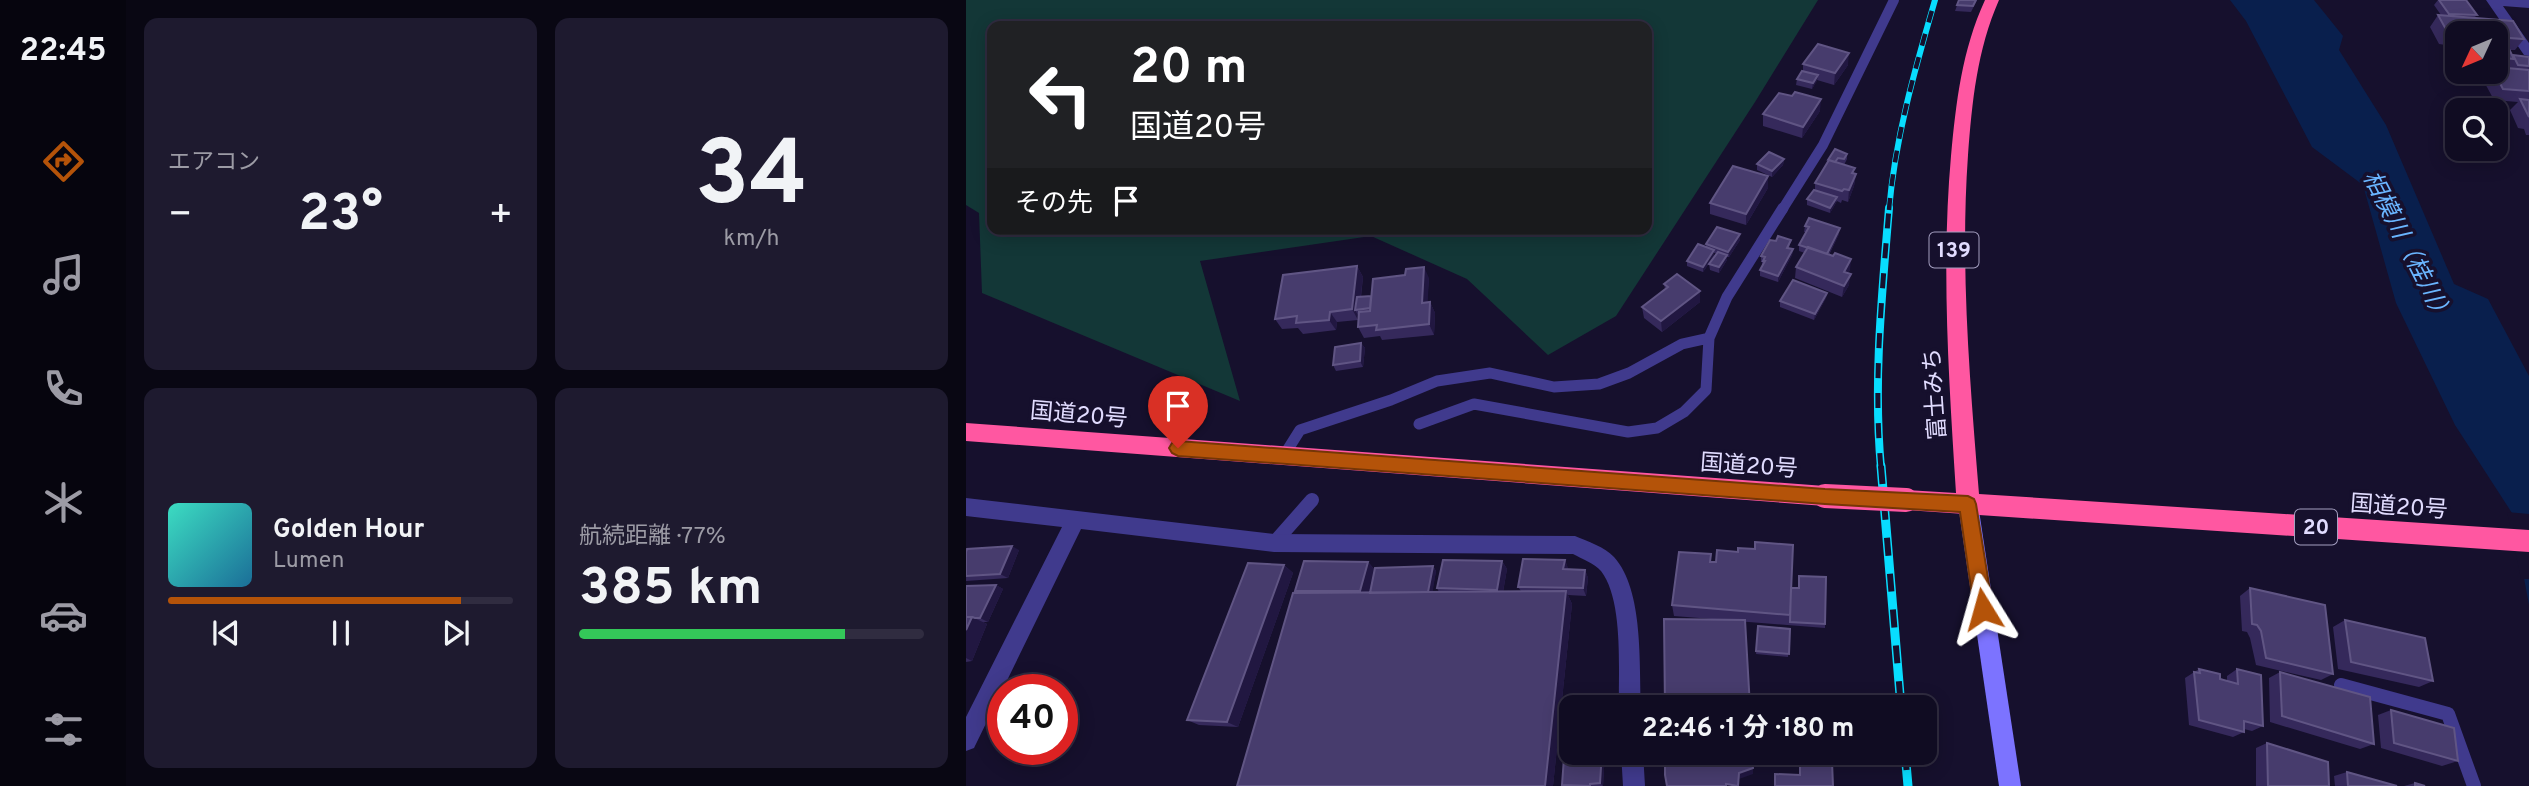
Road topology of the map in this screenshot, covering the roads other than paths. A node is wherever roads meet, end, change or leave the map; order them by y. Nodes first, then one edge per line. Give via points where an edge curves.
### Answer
1 (1894, 0) edge
2 (1992, 0) edge
3 (2493, 1) edge
4 (2529, 4) edge
5 (2529, 52) edge
6 (1709, 338) junction
7 (1419, 424) dead end
8 (966, 432) edge
9 (1283, 457) junction
10 (1311, 500) dead end
11 (1968, 504) junction
12 (966, 507) edge
13 (1075, 521) junction
14 (2529, 541) edge
15 (1274, 542) junction
16 (2341, 685) dead end
17 (1629, 695) edge
18 (966, 740) edge
19 (1633, 765) edge
20 (1634, 786) edge
21 (2010, 786) edge
22 (2474, 786) edge

1 - 6 lane via 1824,145 1727,297
2 - 11 highway, 富士みち / 139 via 1965,89 1957,170 1953,276
3 - 4 street
3 - 5 street
6 - 7 lane via 1706,390 1684,412 1657,428 1628,432 1474,404
6 - 9 lane via 1682,344 1599,384 1554,387 1490,373 1437,381 1300,430
8 - 9 highway, 国道20号 / 20
9 - 11 highway, 国道20号 / 20, bridge
10 - 15 lane
11 - 14 highway, 国道20号 / 20
11 - 21 street, 富士みち
12 - 13 street
13 - 15 street
13 - 18 street
15 - 17 street via 1575,545 1607,564 1619,591
16 - 22 lane via 2448,714
19 - 20 street

